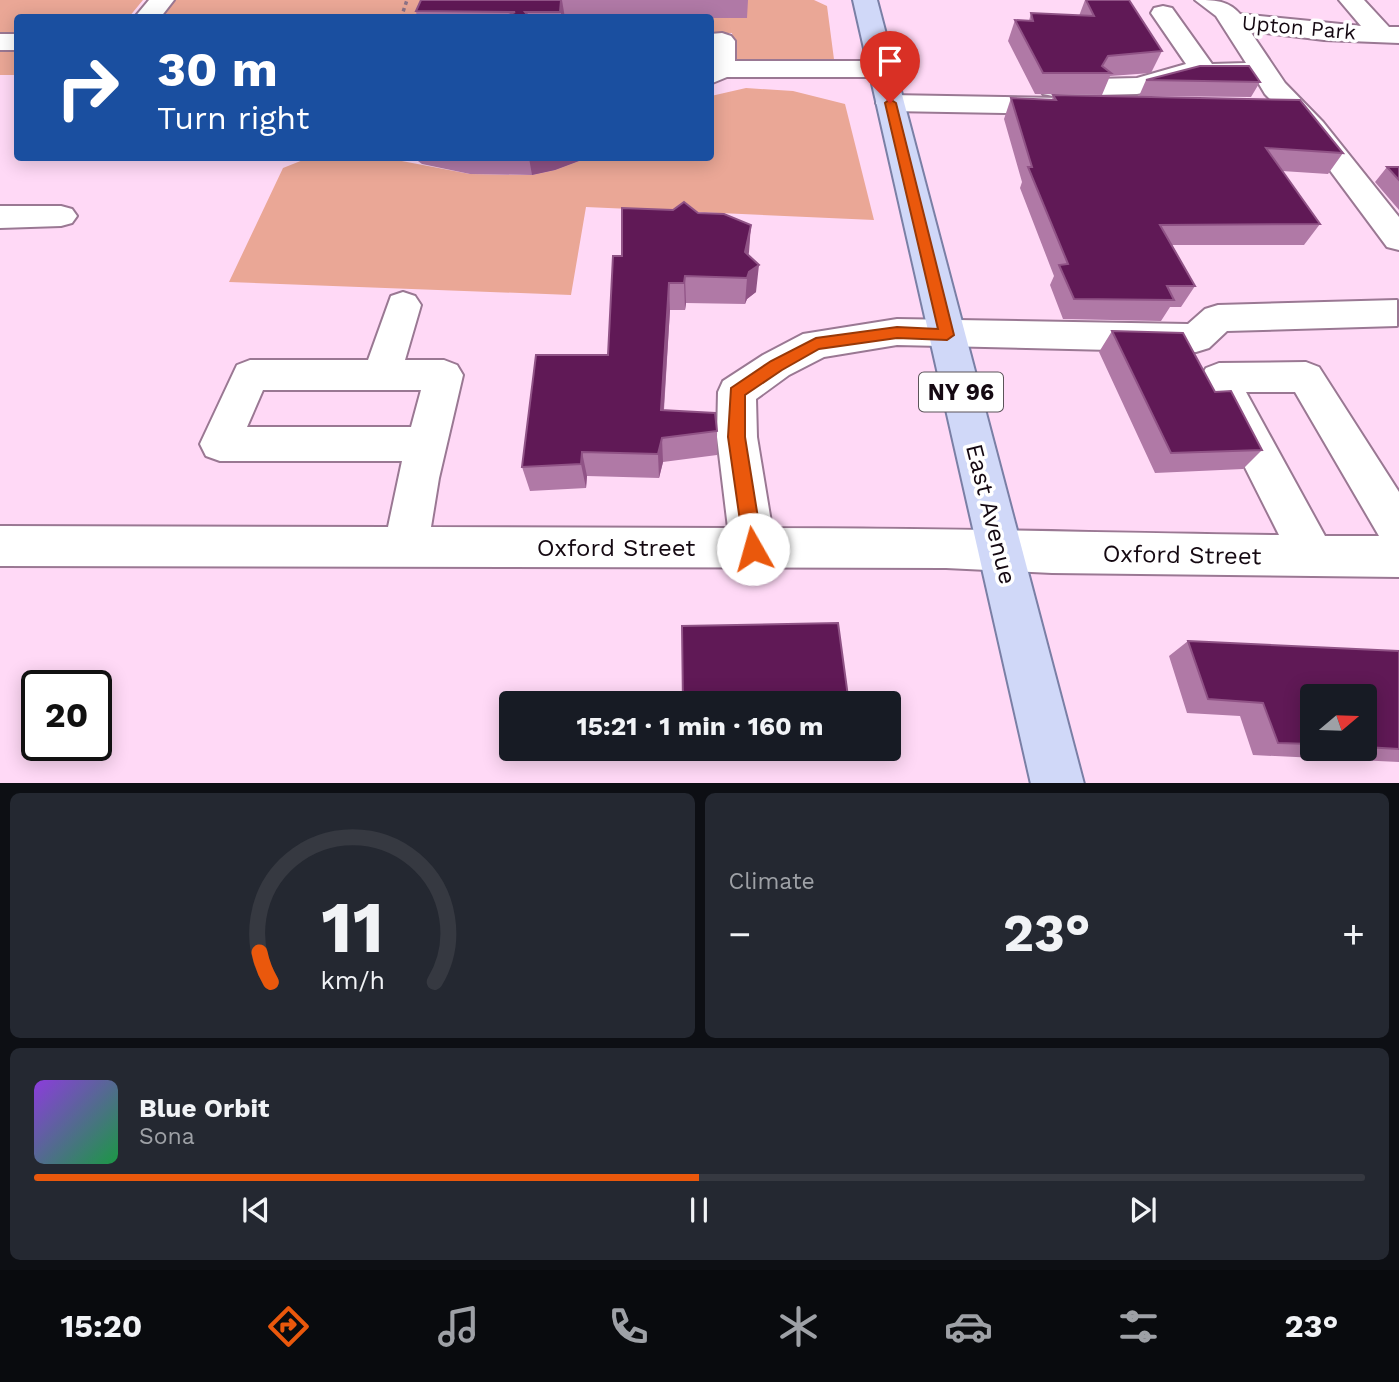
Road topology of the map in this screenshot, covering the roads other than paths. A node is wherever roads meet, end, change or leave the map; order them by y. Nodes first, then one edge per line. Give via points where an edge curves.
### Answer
1 (162, 0) edge
2 (865, 0) edge
3 (1207, 0) edge
4 (1351, 0) edge
5 (1292, 2) dead end
6 (1163, 13) dead end
7 (150, 14) edge
8 (1232, 21) junction
9 (1324, 32) junction
10 (1390, 34) edge
11 (714, 41) edge
12 (1204, 71) junction
13 (1265, 71) junction
14 (714, 72) edge
15 (886, 87) junction
16 (1159, 108) edge
17 (1253, 109) edge
18 (1294, 109) junction
19 (61, 216) dead end
20 (0, 217) edge
21 (1399, 239) edge
22 (403, 305) dead end
23 (1397, 313) edge
24 (947, 335) junction
25 (382, 375) junction
26 (427, 444) junction
27 (1399, 530) edge
28 (406, 546) junction
29 (0, 547) edge
30 (753, 549) junction
31 (1000, 551) junction
32 (1313, 557) junction
33 (1399, 557) edge
34 (1058, 783) edge

1 - 7 street
2 - 15 main road, East Avenue / NY 96
3 - 8 street, Upton Park
4 - 10 street
5 - 9 street
6 - 12 street
8 - 9 street, Upton Park
8 - 13 street
9 - 10 street, Upton Park
11 - 14 street via 722,41
12 - 13 street
12 - 15 street via 1180,72 1171,79 1145,84 1006,90
13 - 18 street
14 - 15 street
15 - 16 street
15 - 24 main road, East Avenue / NY 96
17 - 18 street
18 - 21 street via 1314,128
19 - 20 street
22 - 25 street
23 - 24 street via 1218,318 1196,338
24 - 30 street via 897,332 816,344 737,393 737,437
24 - 31 main road, East Avenue / NY 96
25 - 26 street via 444,375
25 - 26 street via 250,375 220,444
26 - 28 street
27 - 32 street via 1306,377 1219,378
28 - 29 street, Oxford Street
28 - 30 street, Oxford Street
30 - 31 street, Oxford Street
31 - 32 street, Oxford Street
31 - 34 main road, East Avenue / NY 96
32 - 33 street, Oxford Street

